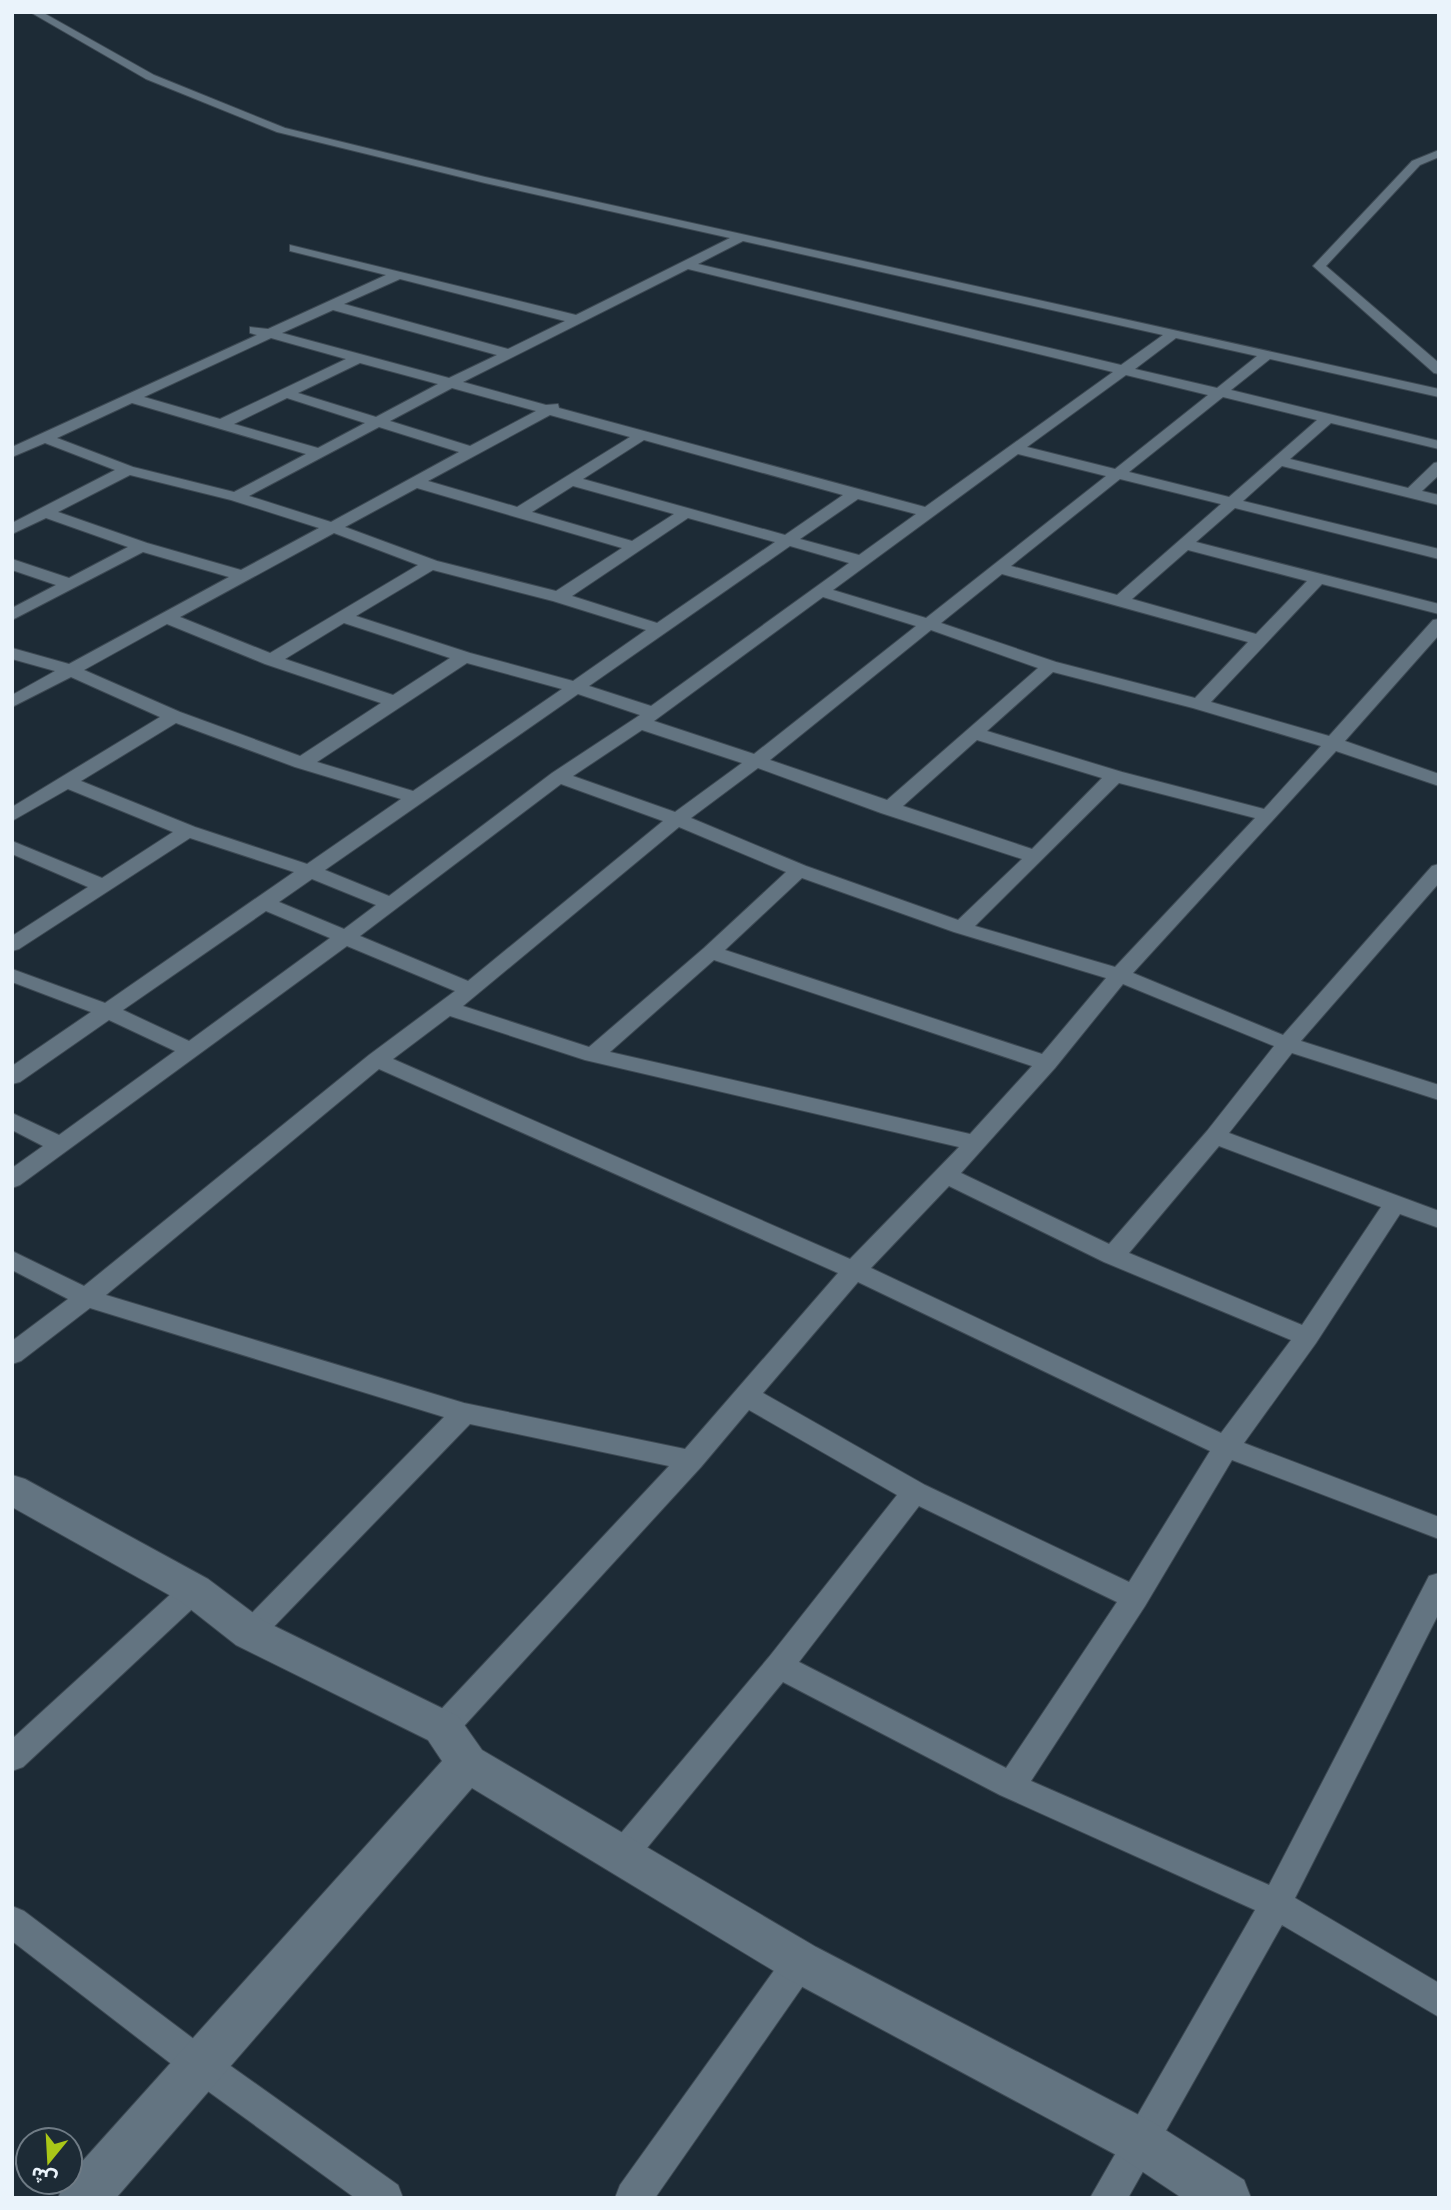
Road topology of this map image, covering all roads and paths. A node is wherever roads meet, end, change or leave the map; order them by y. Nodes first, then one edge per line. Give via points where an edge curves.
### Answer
1 (35, 12) edge
2 (1439, 153) edge
3 (742, 237) junction
4 (294, 248) dead end
5 (686, 265) junction
6 (397, 275) junction
7 (331, 305) junction
8 (578, 320) junction
9 (262, 332) junction
10 (1173, 334) junction
11 (510, 354) junction
12 (1267, 355) junction
13 (359, 358) junction
14 (1123, 370) junction
15 (1439, 370) edge
16 (451, 383) junction
17 (285, 393) junction
18 (1220, 393) junction
19 (1439, 393) edge
20 (131, 398) junction
21 (553, 407) junction
22 (1328, 418) junction
23 (378, 422) junction
24 (222, 424) junction
25 (643, 435) junction
26 (44, 438) junction
27 (1439, 445) edge
28 (1017, 449) junction
29 (471, 452) junction
30 (12, 453) edge
31 (320, 453) junction
32 (1278, 461) junction
33 (1439, 466) edge
34 (128, 470) junction
35 (1116, 474) junction
36 (570, 480) junction
37 (414, 482) junction
38 (856, 493) junction
39 (1411, 493) junction
40 (236, 497) junction
41 (1439, 500) edge
42 (1230, 502) junction
43 (688, 511) junction
44 (44, 512) junction
45 (519, 513) junction
46 (928, 513) junction
47 (332, 527) junction
48 (12, 529) edge
49 (790, 539) junction
50 (1183, 544) junction
51 (141, 546) junction
52 (635, 547) junction
53 (1439, 554) edge
54 (862, 561) junction
55 (12, 564) edge
56 (432, 564) junction
57 (999, 568) junction
58 (243, 576) junction
59 (1320, 577) junction
60 (70, 584) junction
61 (820, 591) junction
62 (559, 597) junction
63 (1120, 601) junction
64 (1439, 609) edge
65 (12, 615) edge
66 (342, 617) junction
67 (167, 618) junction
68 (929, 624) junction
69 (1439, 624) edge
70 (660, 629) junction
71 (1260, 639) junction
72 (12, 653) edge
73 (464, 657) junction
74 (271, 660) junction
75 (1050, 666) junction
76 (70, 670) junction
77 (576, 687) junction
78 (12, 702) edge
79 (395, 702) junction
80 (1199, 704) junction
81 (174, 716) junction
82 (646, 718) junction
83 (974, 733) junction
84 (1332, 743) junction
85 (758, 760) junction
86 (302, 764) junction
87 (1115, 776) junction
88 (559, 777) junction
89 (1439, 780) edge
90 (67, 782) junction
91 (416, 798) junction
92 (888, 809) junction
93 (12, 816) edge
94 (1268, 816) junction
95 (677, 819) junction
96 (188, 831) junction
97 (12, 847) edge
98 (1036, 857) junction
99 (799, 870) junction
100 (1439, 870) edge
101 (310, 871) junction
102 (104, 886) junction
103 (265, 903) junction
104 (391, 904) junction
105 (961, 928) junction
106 (345, 937) junction
107 (12, 945) edge
108 (711, 952) junction
109 (12, 975) edge
110 (1119, 975) junction
111 (470, 990) junction
112 (448, 1008) junction
113 (108, 1011) junction
114 (1287, 1044) junction
115 (191, 1050) junction
116 (593, 1055) junction
117 (377, 1060) junction
118 (1047, 1063) junction
119 (12, 1077) edge
120 (1439, 1093) edge
121 (12, 1120) edge
122 (1215, 1136) junction
123 (975, 1143) junction
124 (60, 1145) junction
125 (946, 1175) junction
126 (12, 1180) edge
127 (1394, 1205) junction
128 (1439, 1220) edge
129 (1114, 1256) junction
130 (12, 1259) edge
131 (854, 1270) junction
132 (86, 1298) junction
133 (1307, 1337) junction
134 (12, 1355) edge
135 (748, 1397) junction
136 (464, 1413) junction
137 (1226, 1447) junction
138 (691, 1460) junction
139 (12, 1489) edge
140 (915, 1492) junction
141 (1439, 1528) edge
142 (1439, 1584) edge
143 (194, 1590) junction
144 (1135, 1598) junction
145 (250, 1633) junction
146 (779, 1666) junction
147 (455, 1745) junction
148 (12, 1758) edge
149 (1011, 1786) junction
150 (622, 1855) junction
151 (1276, 1904) junction
152 (12, 1921) edge
153 (800, 1962) junction
154 (1439, 2001) edge
155 (199, 2064) junction
156 (1139, 2141) junction
157 (83, 2198) edge
158 (385, 2198) edge
159 (633, 2198) edge
160 (1108, 2198) edge
161 (1226, 2198) edge

1 - 3 street via 150,77 281,130
2 - 15 street via 1416,163 1319,266
3 - 5 street
3 - 10 street
4 - 6 street
5 - 8 street
5 - 14 street
6 - 7 street
6 - 8 street
7 - 9 street
7 - 11 street
8 - 11 street
9 - 13 street
9 - 20 street
10 - 12 street
10 - 14 street
11 - 16 street
12 - 18 street
12 - 19 street
13 - 16 street
13 - 17 street
14 - 18 street
14 - 28 street
16 - 21 street
16 - 23 street
17 - 23 street
17 - 24 street
18 - 22 street
18 - 35 street
20 - 24 street
20 - 26 street
21 - 25 street
21 - 29 street
22 - 27 street
22 - 32 street
23 - 29 street
23 - 31 street
24 - 31 street
25 - 36 street
25 - 38 street
26 - 30 street
26 - 34 street
28 - 35 street
28 - 46 street
29 - 37 street
31 - 40 street
32 - 39 street
32 - 42 street
33 - 39 street
34 - 40 street
34 - 44 street
35 - 42 street
35 - 57 street
36 - 43 street
36 - 45 street
37 - 45 street
37 - 47 street
38 - 46 street
38 - 49 street
39 - 41 street
40 - 47 street
42 - 50 street
42 - 53 street
43 - 49 street
43 - 52 street
44 - 48 street
44 - 51 street
45 - 52 street
46 - 54 street
47 - 56 street
47 - 58 street
49 - 54 street
49 - 70 street
50 - 59 street
50 - 63 street
51 - 58 street
51 - 60 street
52 - 62 street
54 - 61 street
55 - 60 street
56 - 62 street
56 - 66 street
57 - 63 street
57 - 68 street
58 - 67 street
59 - 64 street
59 - 71 street
60 - 65 street
61 - 68 street
61 - 82 street
62 - 70 street
63 - 71 street
66 - 73 street
66 - 74 street
67 - 74 street
67 - 76 street
68 - 75 street
68 - 85 street
69 - 84 street
70 - 77 street
71 - 80 street
72 - 76 street
73 - 77 street
73 - 79 street
74 - 79 street
75 - 80 street
75 - 83 street
76 - 78 street
76 - 81 street
77 - 82 street
77 - 91 street
79 - 86 street
80 - 84 street
81 - 86 street
81 - 90 street
82 - 85 street
82 - 88 street
83 - 87 street
83 - 92 street
84 - 89 street
84 - 94 street
85 - 92 street
85 - 95 street
86 - 91 street
87 - 94 street
87 - 98 street
88 - 95 street
88 - 104 street
90 - 93 street
90 - 96 street
91 - 101 street
92 - 98 street
94 - 110 street
95 - 99 street
95 - 111 street
96 - 101 street
96 - 102 street
97 - 102 street
98 - 105 street
99 - 105 street
99 - 108 street
100 - 114 street
101 - 103 street
101 - 104 street
102 - 107 street
103 - 106 street
103 - 113 street
104 - 106 street
105 - 110 street
106 - 111 street
106 - 115 street
108 - 116 street
108 - 118 street
109 - 113 street
110 - 114 street
110 - 118 street
111 - 112 street
112 - 116 street
112 - 117 street
113 - 115 street
113 - 119 street
114 - 120 street
114 - 122 street
115 - 124 street
116 - 123 street
117 - 131 street
117 - 132 street
118 - 123 street
121 - 124 street
122 - 127 street
122 - 129 street
123 - 125 street
124 - 126 street
125 - 129 street
125 - 131 street
127 - 128 street
127 - 133 street
129 - 133 street
130 - 132 street
131 - 135 street
131 - 137 street
132 - 134 street
132 - 136 street
133 - 137 street
135 - 138 street
135 - 140 street
136 - 138 street
136 - 145 street
137 - 141 street
137 - 144 street
138 - 147 street
139 - 143 street
140 - 144 street
140 - 146 street
142 - 151 street
143 - 145 street
143 - 148 street
144 - 149 street
145 - 147 street
146 - 149 street
146 - 150 street
147 - 150 street
147 - 155 street
149 - 151 street
150 - 153 street
151 - 154 street
151 - 156 street
152 - 155 street
153 - 156 street
153 - 159 street
155 - 157 street
155 - 158 street
156 - 160 street
156 - 161 street

